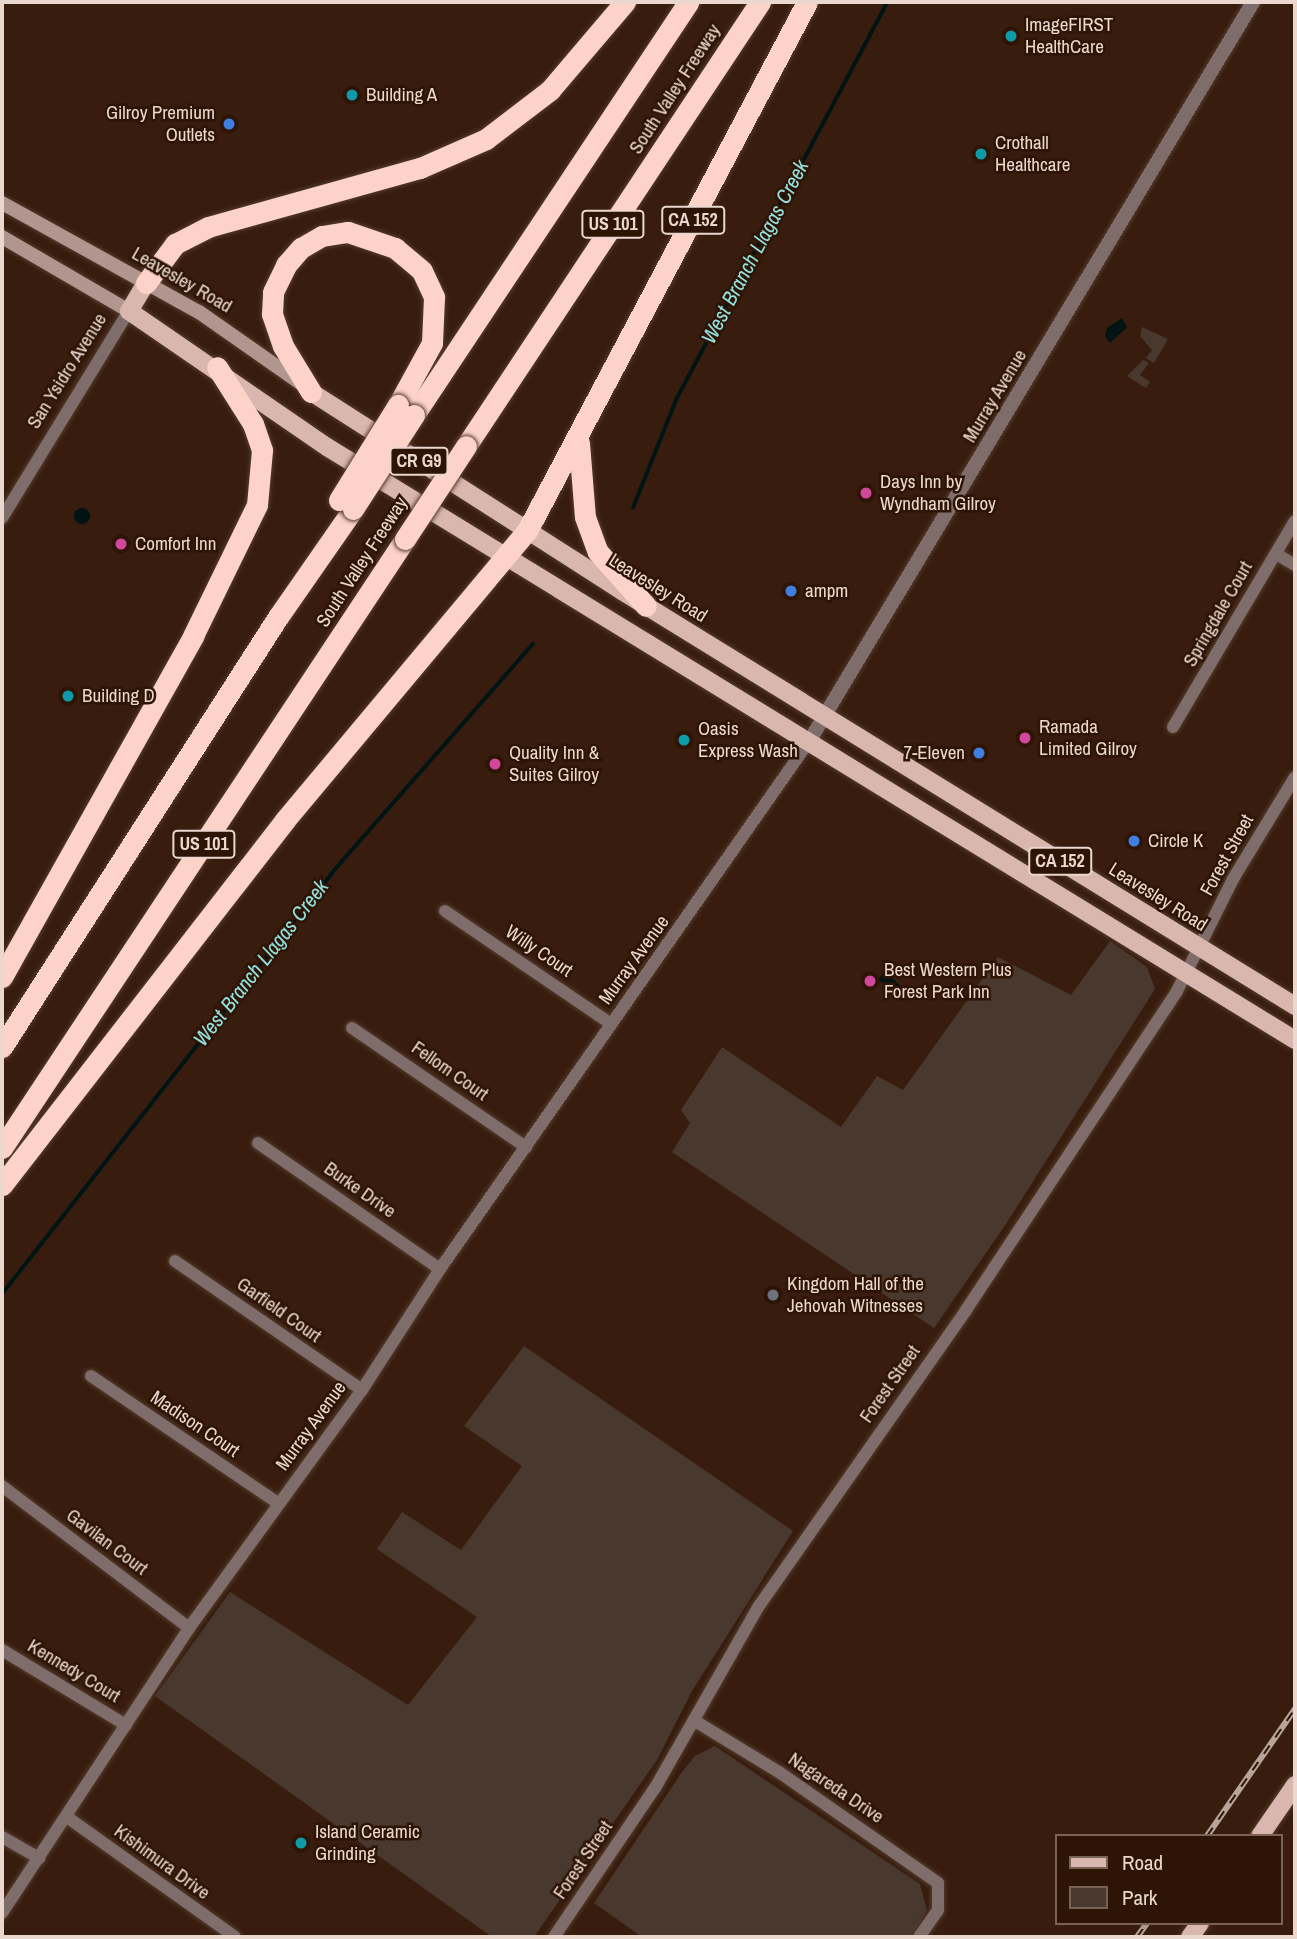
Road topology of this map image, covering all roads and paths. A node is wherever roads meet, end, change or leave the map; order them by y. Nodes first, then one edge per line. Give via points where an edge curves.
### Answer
1 (625, 2) edge
2 (688, 2) edge
3 (760, 2) edge
4 (807, 2) edge
5 (1253, 2) edge
6 (2, 202) edge
7 (2, 237) edge
8 (146, 283) junction
9 (129, 311) junction
10 (217, 367) junction
11 (311, 391) junction
12 (406, 410) junction
13 (579, 438) junction
14 (2, 518) edge
15 (1295, 521) edge
16 (528, 529) junction
17 (1276, 554) junction
18 (507, 557) junction
19 (1295, 565) edge
20 (646, 606) junction
21 (825, 716) junction
22 (1174, 727) dead end
23 (810, 740) junction
24 (1295, 777) edge
25 (445, 911) dead end
26 (1201, 948) junction
27 (1189, 973) junction
28 (2, 977) edge
29 (1295, 1006) edge
30 (611, 1024) junction
31 (352, 1027) dead end
32 (1295, 1040) edge
33 (2, 1047) edge
34 (258, 1143) dead end
35 (526, 1147) junction
36 (2, 1148) edge
37 (2, 1185) edge
38 (175, 1261) dead end
39 (440, 1269) junction
40 (91, 1376) dead end
41 (362, 1390) junction
42 (2, 1486) edge
43 (279, 1504) junction
44 (189, 1628) junction
45 (2, 1650) edge
46 (695, 1721) junction
47 (126, 1726) junction
48 (1295, 1785) edge
49 (67, 1817) junction
50 (1261, 1834) edge
51 (2, 1837) edge
52 (39, 1858) junction
53 (3, 1911) edge
54 (235, 1937) edge
55 (554, 1937) edge
56 (919, 1937) edge

1 - 8 highway via 550,90 486,139 420,167 208,227 174,244
2 - 12 highway, South Valley Freeway / US 101
3 - 36 highway, South Valley Freeway / US 101, bridge
4 - 13 highway, CA 152
5 - 21 street, Murray Avenue
6 - 8 main road, Leavesley Road / CR G9
7 - 9 main road
8 - 9 main road, San Ysidro Avenue
8 - 11 main road, Leavesley Road / CR G9 via 211,319
9 - 10 main road, CA 152
9 - 14 street, San Ysidro Avenue
10 - 18 main road, CA 152 via 327,447
10 - 28 highway via 253,424 262,450 257,505 193,636
11 - 12 highway via 283,346 272,314 273,292 286,265 302,248 322,236 348,232 395,248 422,271 434,297 432,343
11 - 16 main road, Leavesley Road / CR G9
12 - 33 highway, South Valley Freeway / US 101, bridge
13 - 16 highway
13 - 20 highway, CA 152 via 585,517 598,552
15 - 17 street, Springdale Court
16 - 18 highway
16 - 20 main road, Leavesley Road / CR G9
17 - 19 street
17 - 22 street, Springdale Court
18 - 23 main road, CA 152
18 - 37 highway via 285,820
20 - 21 main road, Leavesley Road / CA 152
21 - 23 street, Murray Avenue
21 - 26 main road, Leavesley Road / CA 152
23 - 27 main road, CA 152
23 - 30 street, Murray Avenue
24 - 26 street, Forest Street via 1233,879
25 - 30 street, Willy Court
26 - 27 street, Forest Street
26 - 29 main road, Leavesley Road / CA 152
27 - 32 main road, CA 152
27 - 46 street, Forest Street via 966,1310 759,1606 713,1680
30 - 35 street, Murray Avenue
31 - 35 street, Fellom Court
34 - 39 street, Burke Drive
35 - 39 street, Murray Avenue
38 - 41 street, Garfield Court
39 - 41 street, Murray Avenue
40 - 43 street, Madison Court
41 - 43 street, Murray Avenue
42 - 44 street, Gavilan Court
43 - 44 street, Murray Avenue
44 - 47 street, Murray Avenue
45 - 47 street, Kennedy Court
46 - 55 street, Forest Street
46 - 56 street, Nagareda Drive via 779,1772 938,1883 940,1898
47 - 49 street, Murray Avenue
48 - 50 main road
49 - 52 street, Murray Avenue
49 - 54 street, Kishimura Drive
51 - 52 street
52 - 53 street, Murray Avenue

